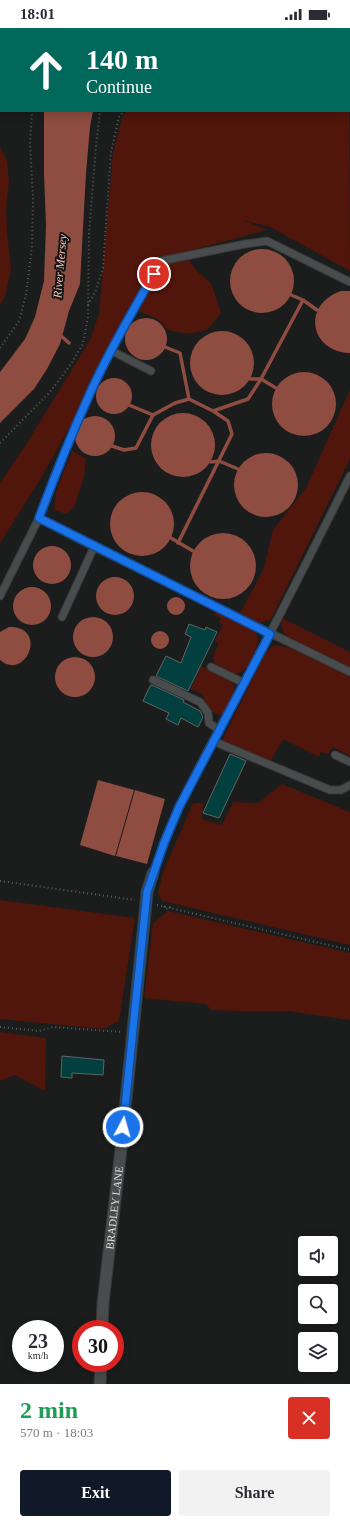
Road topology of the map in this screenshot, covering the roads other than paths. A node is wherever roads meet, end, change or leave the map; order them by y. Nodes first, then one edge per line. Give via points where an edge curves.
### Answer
1 (350, 282) edge
2 (112, 351) junction
3 (150, 371) dead end
4 (350, 476) edge
5 (39, 518) junction
6 (94, 547) junction
7 (0, 596) edge
8 (62, 617) dead end
9 (270, 634) junction
10 (211, 667) dead end
11 (350, 672) edge
12 (153, 680) dead end
13 (244, 683) junction
14 (219, 730) junction
15 (213, 742) junction
16 (334, 755) dead end
17 (350, 762) edge
18 (350, 785) edge
19 (153, 873) joint
20 (102, 1320) edge
21 (101, 1372) edge
22 (100, 1384) edge

1 - 2 lane via 267,241 161,261
2 - 3 lane
2 - 5 lane via 91,390
4 - 9 lane
5 - 6 lane
5 - 7 lane
6 - 8 lane
6 - 9 lane
9 - 11 lane
9 - 13 lane
10 - 13 lane
12 - 14 lane via 200,702 208,713 209,723
13 - 14 lane
14 - 15 lane
15 - 18 lane via 330,790 341,790
15 - 19 lane via 179,807
16 - 17 lane
19 - 20 street, BRADLEY LANE via 147,892
21 - 22 street

